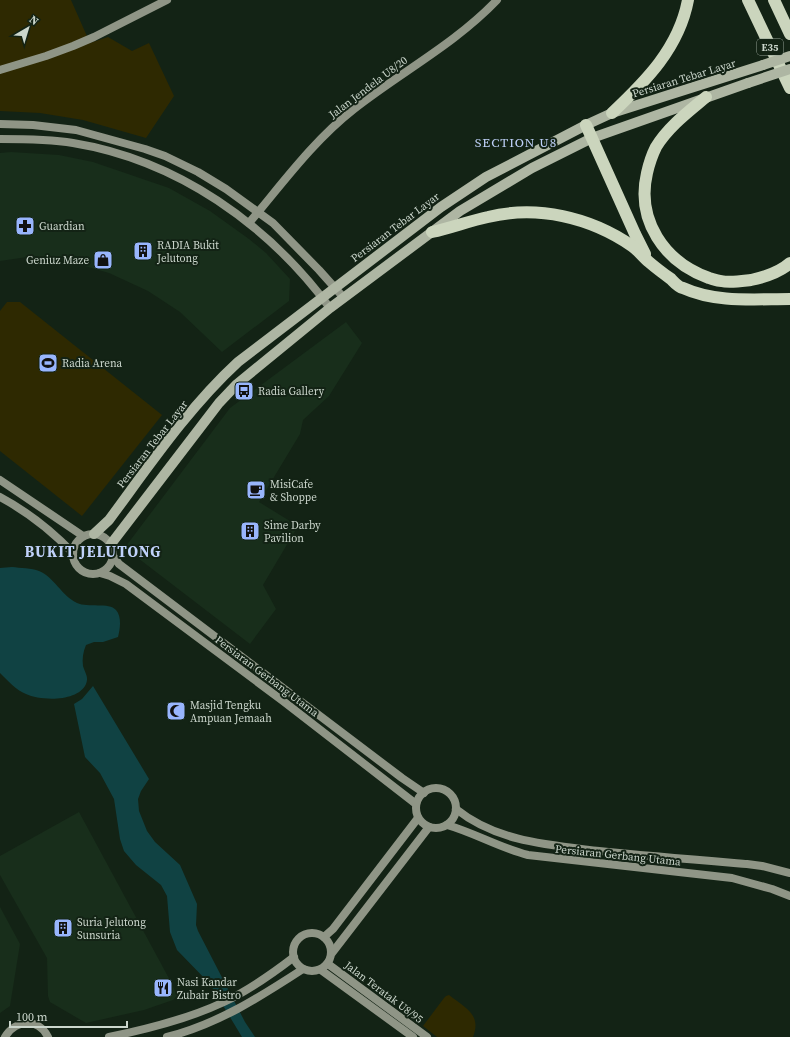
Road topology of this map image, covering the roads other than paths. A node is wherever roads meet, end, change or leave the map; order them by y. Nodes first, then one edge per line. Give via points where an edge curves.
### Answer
1 (167, 0) edge
2 (497, 0) edge
3 (688, 0) edge
4 (748, 0) edge
5 (774, 0) edge
6 (777, 0) edge
7 (782, 16) junction
8 (790, 34) edge
9 (790, 56) edge
10 (0, 70) edge
11 (790, 70) edge
12 (790, 88) edge
13 (706, 97) junction
14 (612, 113) junction
15 (0, 124) edge
16 (586, 125) junction
17 (592, 138) junction
18 (0, 139) edge
19 (258, 212) junction
20 (248, 223) junction
21 (432, 232) junction
22 (650, 263) junction
23 (790, 263) edge
24 (336, 288) junction
25 (322, 298) junction
26 (344, 298) junction
27 (790, 299) edge
28 (330, 308) junction
29 (0, 480) edge
30 (0, 496) edge
31 (88, 535) junction
32 (111, 544) junction
33 (72, 552) junction
34 (113, 556) junction
35 (100, 573) junction
36 (424, 793) junction
37 (416, 804) junction
38 (456, 809) junction
39 (418, 818) junction
40 (447, 825) junction
41 (429, 827) junction
42 (790, 873) edge
43 (790, 896) edge
44 (324, 937) junction
45 (332, 954) junction
46 (294, 957) junction
47 (328, 964) junction
48 (303, 969) junction
49 (321, 970) junction
50 (5, 1037) edge
51 (48, 1037) edge
52 (109, 1037) edge
53 (168, 1037) edge
54 (413, 1037) edge
55 (427, 1037) edge

1 - 10 street via 80,43
2 - 19 street, Jalan Jendela U8/20 via 446,45 336,124
3 - 14 highway via 675,38 658,66
4 - 12 highway, E35
5 - 7 highway, E35
6 - 7 highway
7 - 8 highway, E35
9 - 14 main road, Persiaran Tebar Layar, bridge
11 - 13 main road, bridge
13 - 17 main road
13 - 23 highway via 677,123 656,147 645,183 645,206 651,226 674,258 701,275 721,282 764,278
14 - 16 main road, Persiaran Tebar Layar
15 - 19 street via 76,130 145,149 198,172
16 - 17 highway
16 - 24 main road, Persiaran Tebar Layar via 486,177 441,207
17 - 21 main road via 526,172 460,211
17 - 22 highway
18 - 20 street via 74,143 133,159 207,193
19 - 20 street, Jalan Jendela U8/20
19 - 24 street via 286,236
20 - 25 street via 280,251
21 - 22 highway via 489,217 546,213 569,217 616,236
21 - 26 main road
22 - 27 highway via 681,288 712,298
24 - 25 main road, Persiaran Tebar Layar
24 - 26 street
25 - 28 street
25 - 31 main road, Persiaran Tebar Layar via 223,376 192,411 109,520
26 - 28 main road
28 - 32 main road via 224,397
29 - 31 street
30 - 33 street, Persiaran Gerbang Utama via 23,509
31 - 32 street via 100,535
31 - 33 street via 77,541
32 - 34 street
33 - 35 street, Persiaran Gerbang Utama via 74,562 82,571
34 - 35 street via 109,566
34 - 36 street, Persiaran Gerbang Utama via 119,564
35 - 37 street, Persiaran Gerbang Utama via 126,584
36 - 37 street
36 - 38 street, Persiaran Gerbang Utama via 435,788 442,789 452,797
37 - 39 street
38 - 40 street via 452,821
38 - 42 street, Persiaran Gerbang Utama via 475,822 523,841 618,853 747,864
39 - 41 street
39 - 44 street
40 - 41 street, Persiaran Gerbang Utama
40 - 43 street, Persiaran Gerbang Utama via 502,848 528,855 732,878
41 - 45 street
44 - 45 street via 331,947
44 - 46 street via 311,933 299,938 293,950
45 - 47 street
46 - 48 street
46 - 52 street via 224,1002 197,1013
47 - 49 street
47 - 55 street, Jalan Teratak U8/95
48 - 49 street
48 - 53 street via 230,1014
49 - 54 street, Jalan Teratak U8/95
50 - 51 street via 14,1026 28,1023 42,1029

